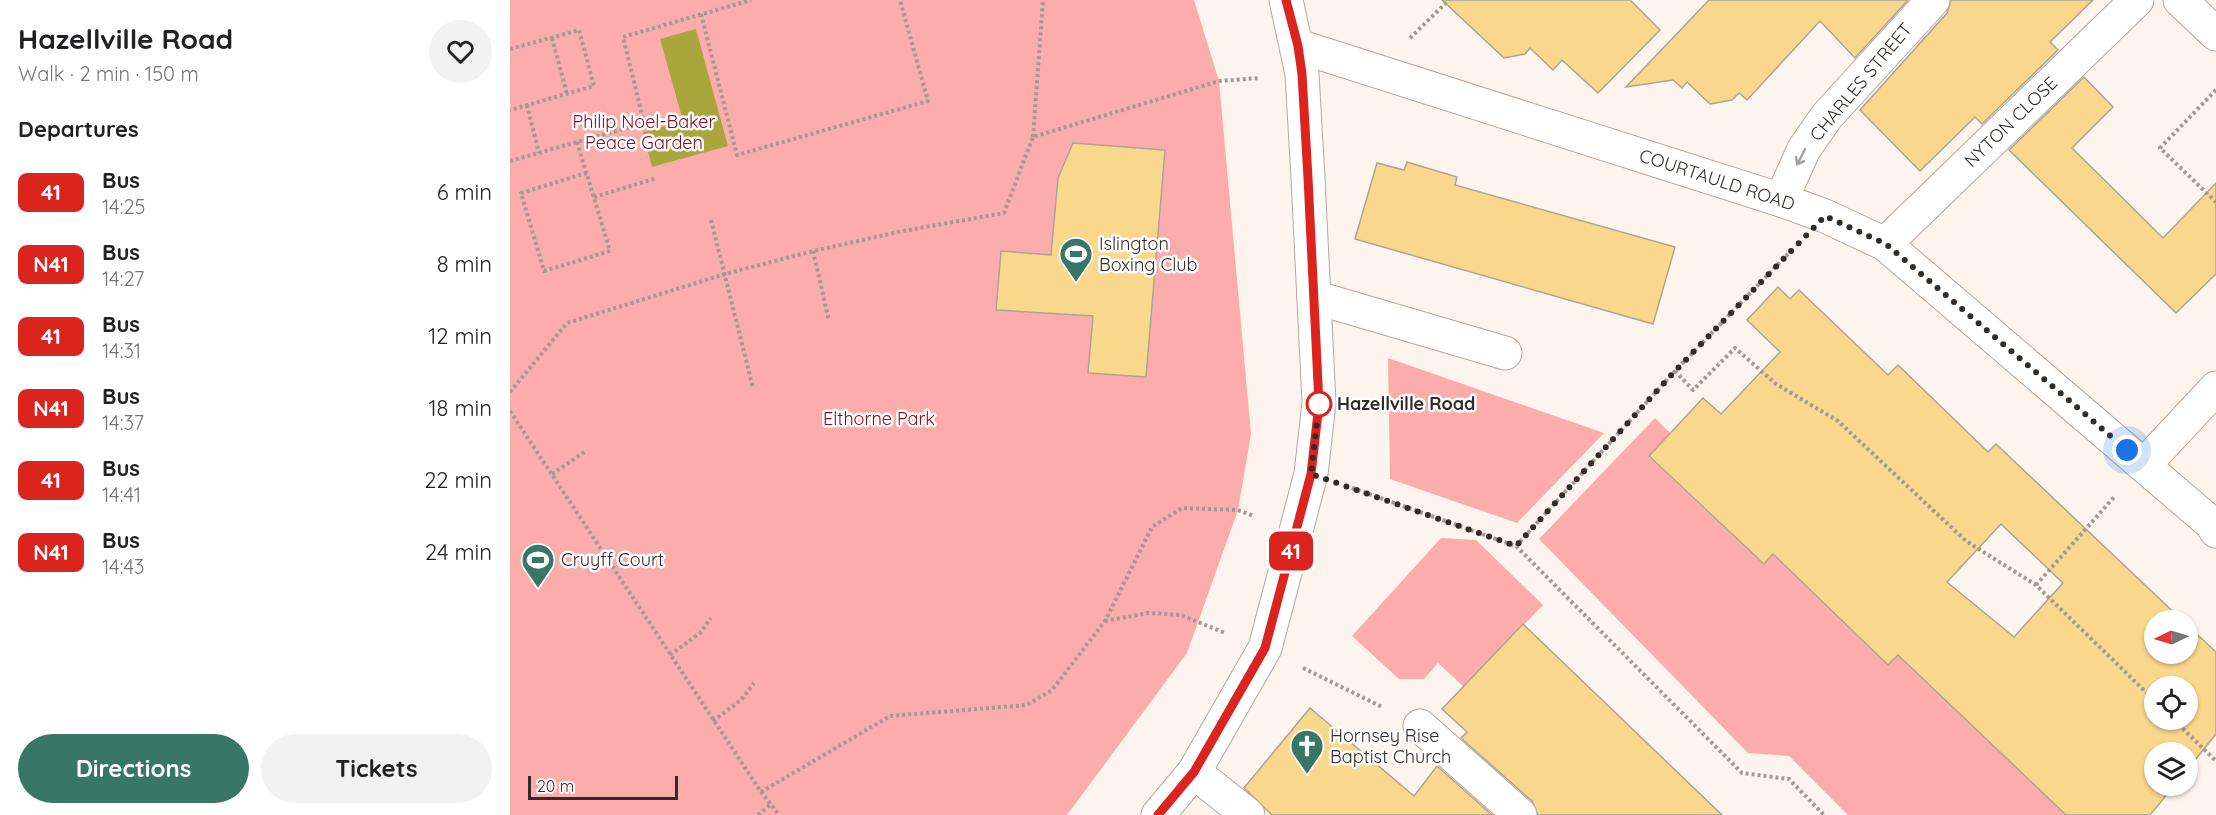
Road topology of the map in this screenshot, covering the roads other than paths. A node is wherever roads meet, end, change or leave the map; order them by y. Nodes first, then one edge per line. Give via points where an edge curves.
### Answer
1 (1286, 0) edge
2 (1933, 0) edge
3 (2137, 0) edge
4 (2180, 0) edge
5 (2216, 34) edge
6 (1300, 60) junction
7 (1781, 201) junction
8 (1886, 244) junction
9 (1314, 297) junction
10 (1505, 353) dead end
11 (2216, 387) edge
12 (2144, 465) junction
13 (2214, 528) edge
14 (1420, 726) road end
15 (1194, 772) junction
16 (1158, 815) edge
17 (1248, 815) edge
18 (1520, 815) edge

1 - 6 street
2 -> 7 street, CHARLES STREET via 1827,116 1804,150
3 - 8 street, NYTON CLOSE
4 - 5 street
6 - 7 street, COURTAULD ROAD
6 - 9 street
7 - 8 street, COURTAULD ROAD
8 - 12 street, COURTAULD ROAD
9 - 10 street
9 - 15 street via 1319,404 1311,474 1265,648
11 - 12 street
12 - 13 street, COURTAULD ROAD
14 - 18 street
15 - 16 street
15 - 17 street

